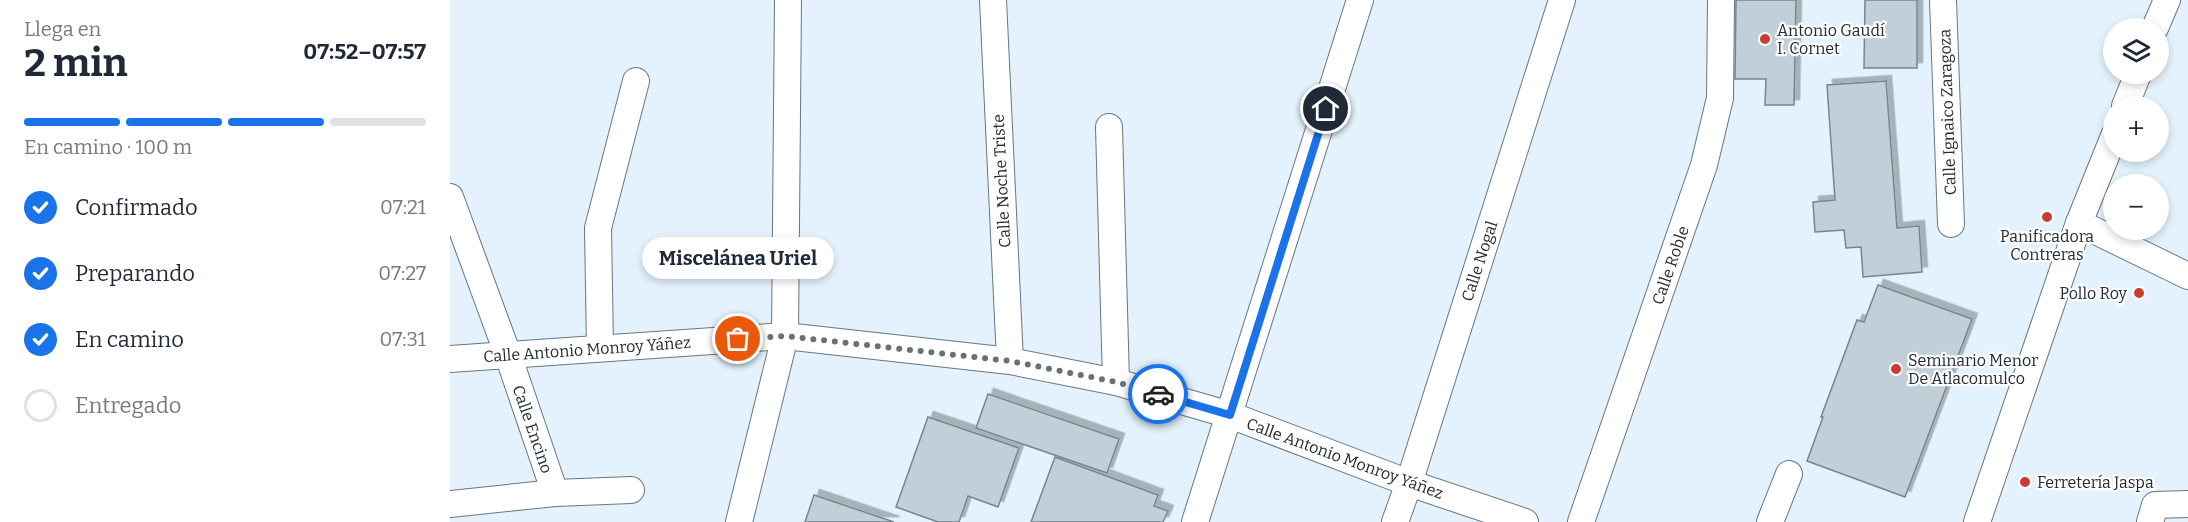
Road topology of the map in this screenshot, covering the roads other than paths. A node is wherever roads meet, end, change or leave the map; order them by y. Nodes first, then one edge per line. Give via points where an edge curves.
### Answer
1 (788, 0) edge
2 (993, 0) edge
3 (1360, 0) edge
4 (1562, 0) edge
5 (1721, 0) edge
6 (1944, 0) edge
7 (2166, 0) edge
8 (2159, 18) edge
9 (636, 81) dead end
10 (1109, 127) dead end
11 (2104, 162) edge
12 (450, 197) edge
13 (2079, 223) junction
14 (1951, 224) dead end
15 (2188, 276) edge
16 (785, 336) junction
17 (600, 348) junction
18 (508, 355) junction
19 (450, 359) edge
20 (1010, 361) junction
21 (1116, 382) junction
22 (1230, 415) junction
23 (1789, 474) dead end
24 (1409, 483) junction
25 (631, 490) dead end
26 (555, 493) junction
27 (450, 504) edge
28 (2188, 504) edge
29 (2152, 514) edge
30 (739, 522) edge
31 (1195, 522) edge
32 (1395, 522) edge
33 (1525, 522) edge
34 (1581, 522) edge
35 (1770, 522) edge
36 (1977, 522) edge

1 - 16 street
2 - 20 street, Calle Noche Triste
3 - 22 street
4 - 24 street, Calle Nogal
5 - 34 street, Calle Roble via 1720,99 1704,165
6 - 14 street, Calle Ignaico Zaragoza
7 - 8 street
9 - 17 street via 597,228
10 - 21 street
11 - 13 street
12 - 18 street, Calle Encino
13 - 15 street
13 - 36 street
16 - 17 street, Calle Antonio Monroy Yáñez
16 - 20 street, Calle Antonio Monroy Yáñez
16 - 30 street
17 - 18 street, Calle Antonio Monroy Yáñez
18 - 19 street, Calle Antonio Monroy Yáñez
18 - 26 street, Calle Encino
20 - 21 street, Calle Antonio Monroy Yáñez
21 - 22 street, Calle Antonio Monroy Yáñez
22 - 24 street, Calle Antonio Monroy Yáñez
22 - 31 street
23 - 35 street
24 - 32 street, Calle Nogal
24 - 33 street, Calle Antonio Monroy Yáñez
25 - 26 street
26 - 27 street
28 - 29 street

